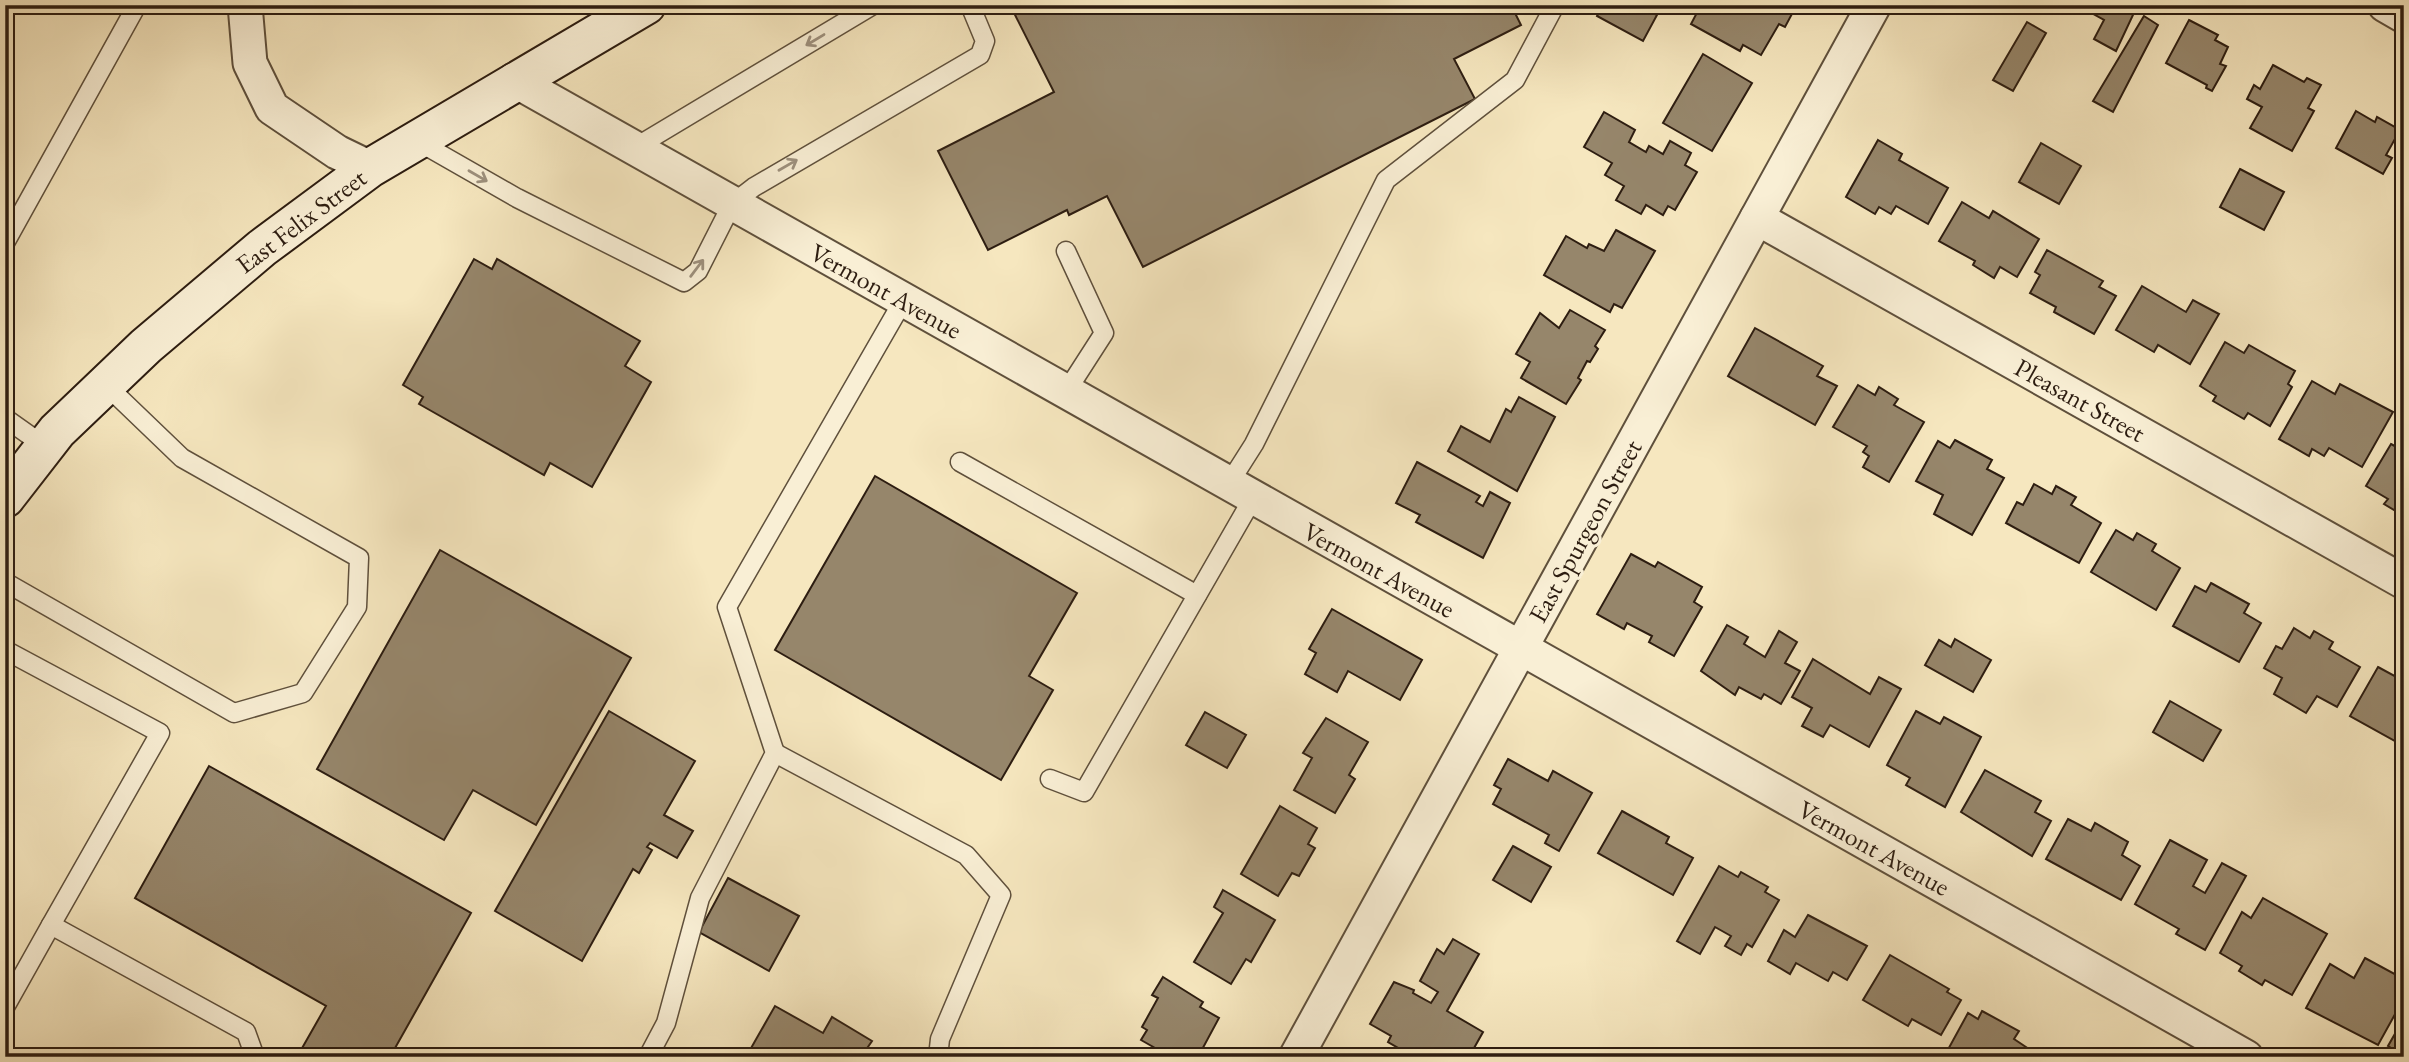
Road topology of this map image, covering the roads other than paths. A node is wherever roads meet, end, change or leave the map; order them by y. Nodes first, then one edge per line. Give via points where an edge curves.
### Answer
1 (138, 5) edge
2 (245, 5) edge
3 (646, 5) edge
4 (873, 5) edge
5 (970, 5) edge
6 (1555, 5) edge
7 (1874, 5) edge
8 (2385, 5) edge
9 (2404, 16) edge
10 (514, 80) junction
11 (419, 142) junction
12 (636, 147) junction
13 (370, 168) junction
14 (733, 204) junction
15 (1757, 218) junction
16 (5, 243) edge
17 (1066, 251) dead end
18 (903, 301) junction
19 (106, 385) junction
20 (1066, 392) junction
21 (5, 418) edge
22 (46, 447) junction
23 (960, 462) dead end
24 (1241, 491) junction
25 (5, 498) edge
26 (5, 582) edge
27 (2404, 582) edge
28 (1197, 595) junction
29 (1520, 649) junction
30 (5, 650) edge
31 (775, 753) junction
32 (1050, 779) dead end
33 (51, 925) junction
34 (5, 1007) edge
35 (1301, 1055) edge
36 (255, 1057) edge
37 (648, 1057) edge
38 (938, 1057) edge
39 (2246, 1057) edge

1 - 16 lane
2 - 13 street via 250,63 272,108 337,152
3 - 10 street, East Felix Street
4 -> 12 lane
14 -> 5 lane via 780,169 979,55 985,41
6 - 24 lane via 1515,80 1385,180 1254,444
7 - 15 street, East Spurgeon Street
8 - 9 street
10 - 11 street, East Felix Street
10 - 12 street, Vermont Avenue
11 - 13 street, East Felix Street
11 -> 14 lane via 517,198 684,282 698,271
12 - 14 street, Vermont Avenue
13 - 19 street, East Felix Street via 262,248
14 - 18 street, Vermont Avenue
15 - 27 street, Pleasant Street
15 - 29 street, East Spurgeon Street
17 - 20 lane via 1104,333
18 - 20 street, Vermont Avenue
18 - 31 lane via 727,607
19 - 22 street, East Felix Street
19 - 26 lane via 182,458 359,558 357,607 303,693 234,713
20 - 24 street, Vermont Avenue
21 - 22 lane
22 - 25 street, East Felix Street
23 - 28 lane
24 - 28 lane
24 - 29 street, Vermont Avenue
28 - 32 lane via 1084,792
29 - 35 street, East Spurgeon Street
29 - 39 street, Vermont Avenue
30 - 33 lane via 160,733
31 - 37 lane via 700,898 666,1023
31 - 38 lane via 966,855 1001,895 940,1039
33 - 34 lane
33 - 36 lane via 246,1032

